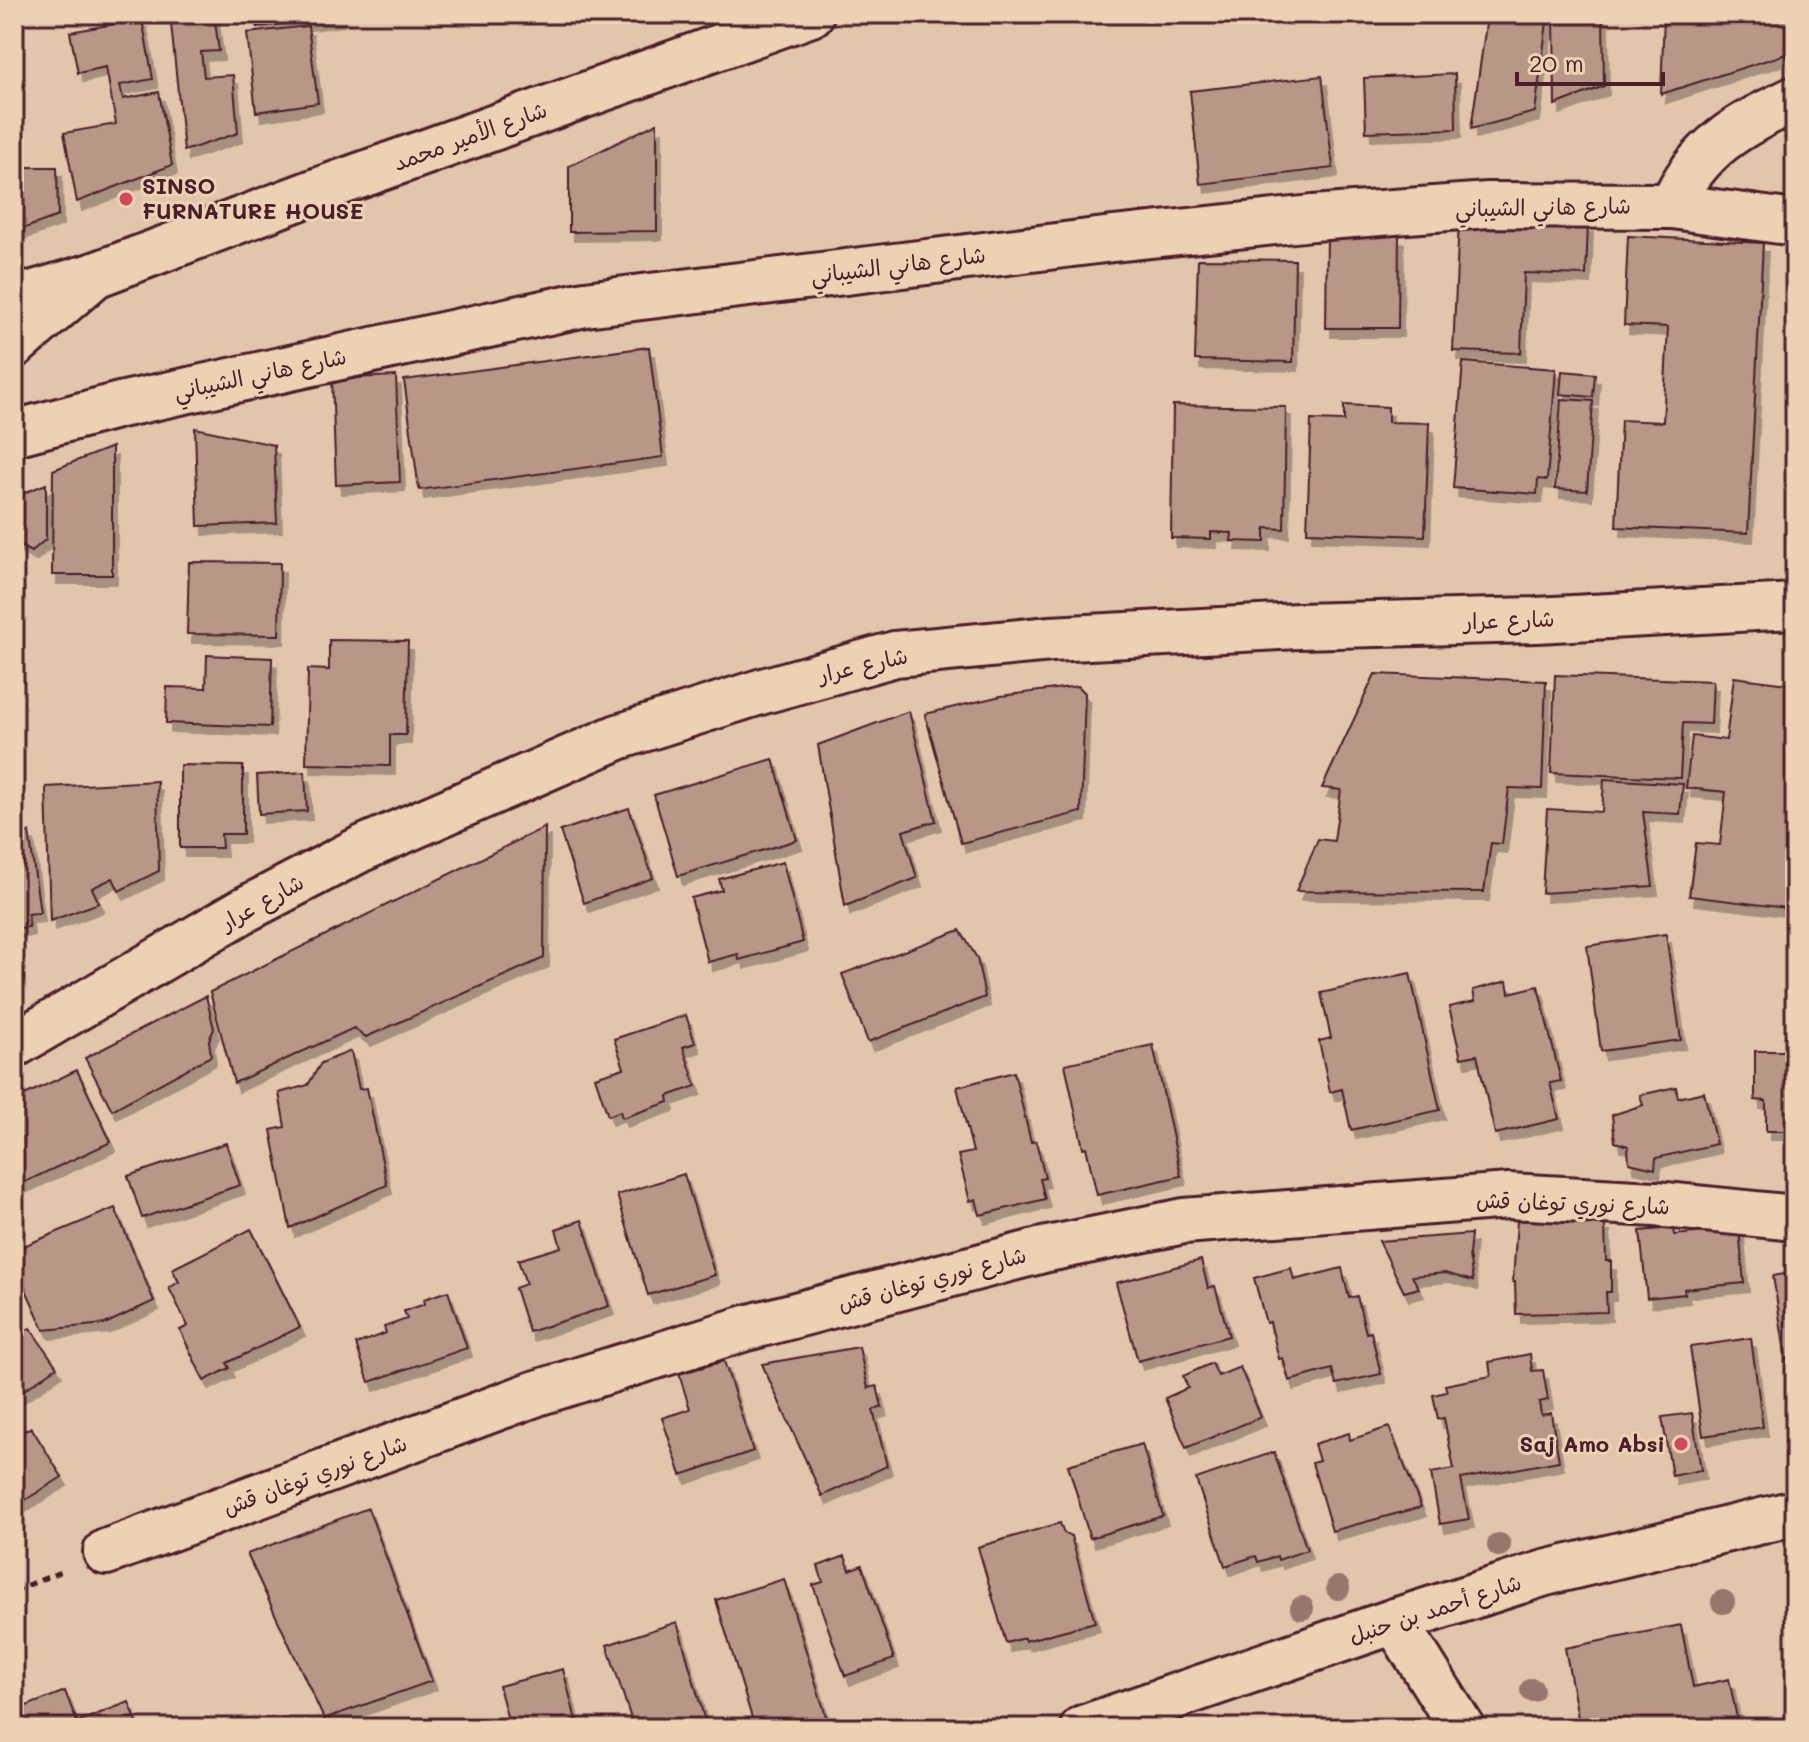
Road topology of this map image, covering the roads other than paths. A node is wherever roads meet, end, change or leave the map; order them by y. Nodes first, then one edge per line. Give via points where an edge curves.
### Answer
1 (811, 14) edge
2 (1795, 99) edge
3 (1672, 206) junction
4 (1795, 223) edge
5 (95, 275) junction
6 (14, 299) edge
7 (14, 345) edge
8 (14, 433) edge
9 (1795, 606) edge
10 (14, 1045) edge
11 (1795, 1218) edge
12 (1795, 1513) edge
13 (106, 1552) dead end
14 (1395, 1621) junction
15 (1083, 1728) edge
16 (1462, 1728) edge

1 - 5 street, شارع الأمير محمد
2 - 3 street via 1748,121 1716,144 1694,165
3 - 4 street, شارع هاني الشيباني
3 - 8 street, شارع هاني الشيباني via 1488,205 1313,218 585,304
5 - 6 street
5 - 7 street, شارع الأمير محمد
9 - 10 street, شارع عرار via 1082,637 895,654 618,737 361,849 244,910
11 - 13 street, شارع نوري توغان قش via 1509,1196 1184,1221 1043,1250 746,1328 537,1393
12 - 14 street, شارع أحمد بن حنبل via 1545,1573
14 - 15 street, شارع أحمد بن حنبل
14 - 16 street

